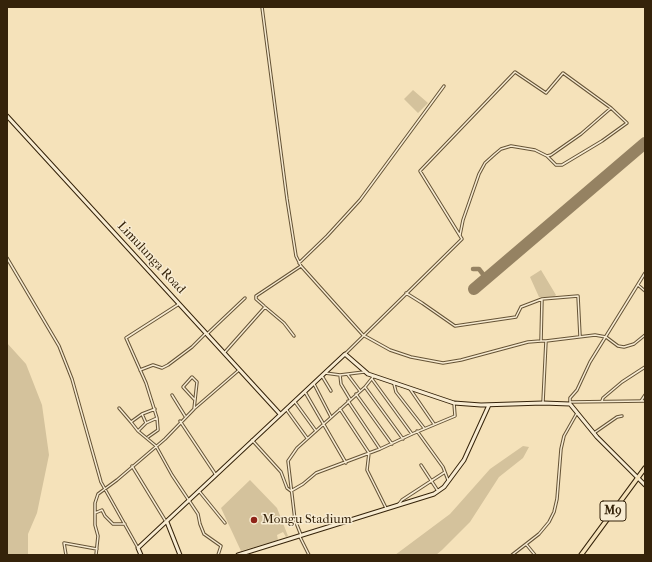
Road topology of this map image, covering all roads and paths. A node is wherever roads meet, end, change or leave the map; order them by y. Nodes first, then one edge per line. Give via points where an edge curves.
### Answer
1 (262, 7) edge
2 (444, 86) dead end
3 (611, 108) junction
4 (7, 116) edge
5 (547, 156) junction
6 (460, 235) junction
7 (7, 258) edge
8 (299, 263) junction
9 (301, 266) junction
10 (645, 273) edge
11 (638, 285) junction
12 (645, 291) edge
13 (406, 294) junction
14 (245, 298) dead end
15 (542, 299) junction
16 (179, 304) junction
17 (265, 307) junction
18 (206, 334) junction
19 (363, 335) junction
20 (645, 335) edge
21 (294, 336) dead end
22 (580, 336) junction
23 (606, 337) junction
24 (540, 341) junction
25 (546, 341) junction
26 (224, 354) junction
27 (345, 354) junction
28 (645, 367) edge
29 (140, 370) junction
30 (239, 370) junction
31 (364, 372) junction
32 (325, 373) junction
33 (348, 374) junction
34 (340, 375) junction
35 (322, 376) junction
36 (372, 378) junction
37 (314, 384) junction
38 (394, 384) junction
39 (365, 387) junction
40 (410, 389) junction
41 (331, 391) dead end
42 (360, 391) junction
43 (304, 392) junction
44 (356, 394) junction
45 (172, 395) dead end
46 (645, 395) edge
47 (194, 399) junction
48 (349, 400) junction
49 (295, 401) junction
50 (602, 401) junction
51 (641, 401) junction
52 (645, 401) edge
53 (454, 403) junction
54 (542, 403) junction
55 (570, 403) junction
56 (489, 405) junction
57 (119, 408) dead end
58 (194, 408) junction
59 (286, 409) junction
60 (340, 409) junction
61 (155, 410) junction
62 (578, 412) junction
63 (142, 414) junction
64 (280, 414) junction
65 (185, 416) junction
66 (622, 416) dead end
67 (331, 417) junction
68 (157, 418) junction
69 (180, 421) junction
70 (131, 422) junction
71 (146, 424) junction
72 (434, 424) junction
73 (324, 426) junction
74 (424, 428) junction
75 (138, 431) junction
76 (316, 431) junction
77 (417, 432) junction
78 (594, 433) junction
79 (412, 434) junction
80 (148, 437) junction
81 (308, 438) junction
82 (403, 438) junction
83 (252, 440) junction
84 (392, 444) junction
85 (156, 446) junction
86 (380, 449) junction
87 (369, 453) junction
88 (346, 463) junction
89 (421, 465) dead end
90 (132, 466) junction
91 (645, 468) edge
92 (446, 471) junction
93 (216, 476) junction
94 (638, 477) junction
95 (448, 481) junction
96 (431, 482) junction
97 (645, 485) edge
98 (105, 489) junction
99 (199, 491) junction
100 (291, 491) junction
101 (438, 491) junction
102 (190, 500) junction
103 (398, 505) junction
104 (387, 508) junction
105 (95, 513) junction
106 (167, 522) junction
107 (225, 523) dead end
108 (125, 524) junction
109 (300, 535) junction
110 (526, 544) junction
111 (138, 548) junction
112 (98, 549) junction
113 (251, 551) junction
114 (66, 555) edge
115 (96, 555) edge
116 (141, 555) edge
117 (180, 555) edge
118 (218, 555) edge
119 (238, 555) edge
120 (253, 555) edge
121 (309, 555) edge
122 (512, 555) edge
123 (535, 555) edge
124 (581, 555) edge

1 - 8 street via 287,199
2 - 8 street via 360,200
3 - 5 street via 574,140
3 - 5 street via 627,123 620,129 562,165 556,165
3 - 6 street via 563,73 546,93 515,72 420,171
4 - 16 main road, Limulunga Road
5 - 6 street via 535,150 511,146 501,149 490,158 479,174
6 - 13 street via 462,239
7 - 98 street via 59,346 72,378
8 - 9 street
9 - 17 street via 256,296
9 - 19 street
10 - 11 street
11 - 12 street
11 - 23 street
13 - 15 street via 419,300 455,326 516,317 521,307
13 - 19 street
14 - 18 street
15 - 22 street via 578,296
15 - 24 street
16 - 18 main road, Limulunga Road
16 - 29 street via 126,338
17 - 21 street via 284,323
17 - 26 street
18 - 26 main road, Limulunga Road
18 - 29 street via 168,365 162,368 153,365
19 - 24 street via 390,350 434,362 461,360
19 - 27 street
20 - 23 street via 634,344 624,347 618,346
22 - 23 street via 595,334
22 - 25 street
23 - 55 street via 590,362
24 - 25 street
25 - 54 street
26 - 30 main road, Limulunga Road
27 - 31 main road
27 - 32 main road
28 - 50 street via 622,382
29 - 61 street
30 - 58 street
30 - 64 main road, Limulunga Road
31 - 33 street
31 - 36 main road
32 - 34 street
32 - 35 main road
33 - 34 street
33 - 42 street
34 - 48 street via 341,384
35 - 37 main road
35 - 41 street
36 - 38 main road
36 - 39 street
36 - 79 street
37 - 43 main road
37 - 67 street
38 - 40 main road
38 - 74 street via 396,392
39 - 42 street
39 - 82 street
40 - 53 main road
40 - 72 street
42 - 44 street
43 - 49 main road
43 - 73 street
44 - 48 street
44 - 84 street
45 - 65 street
46 - 51 street
47 - 47 street via 197,382 192,377 183,387
47 - 58 street
48 - 60 street
48 - 86 street
49 - 59 main road
49 - 76 street
50 - 51 street
50 - 55 street
51 - 52 street
53 - 56 main road
53 - 72 street via 455,416
54 - 55 main road
54 - 56 main road
55 - 62 main road
56 - 95 main road via 468,454
57 - 70 street
58 - 65 street
59 - 64 main road
59 - 81 street
60 - 67 street
60 - 87 street
61 - 63 street
61 - 68 street
62 - 78 main road
62 - 110 street via 561,449 556,507 549,522
63 - 70 street
63 - 71 street
64 - 83 main road
65 - 69 street
66 - 78 street
67 - 73 street
68 - 71 street
68 - 80 street via 158,430
69 - 85 street
69 - 93 street
70 - 75 street
71 - 75 street
72 - 74 street
73 - 76 street
73 - 88 street
74 - 77 street
75 - 80 street
76 - 81 street
77 - 79 street
77 - 92 street
78 - 94 main road
79 - 82 street
80 - 85 street
81 - 100 street via 293,452 288,461
82 - 84 street
83 - 93 main road
83 - 100 street via 281,472 288,490
84 - 86 street
85 - 90 street
85 - 102 street
86 - 87 street
87 - 88 street
87 - 104 street via 367,470
88 - 100 street via 316,473
89 - 96 street
90 - 98 street
90 - 106 street
91 - 94 main road, M9
92 - 95 street
92 - 96 street
93 - 99 main road
94 - 97 main road
94 - 124 main road, M9
95 - 101 main road
96 - 101 street
96 - 103 street
98 - 105 street via 98,494 95,501
98 - 108 street
99 - 102 main road
99 - 107 street
100 - 109 street
101 - 103 main road via 430,496
102 - 106 main road
102 - 118 street via 199,515 204,534 221,546
103 - 104 main road
104 - 109 main road
105 - 108 street via 102,510 113,524
105 - 112 street
106 - 111 main road
106 - 117 main road
108 - 111 street
109 - 113 main road
109 - 121 street
110 - 122 street
110 - 123 street
111 - 116 main road
112 - 114 street via 64,543
112 - 115 street
113 - 119 main road
113 - 120 street

